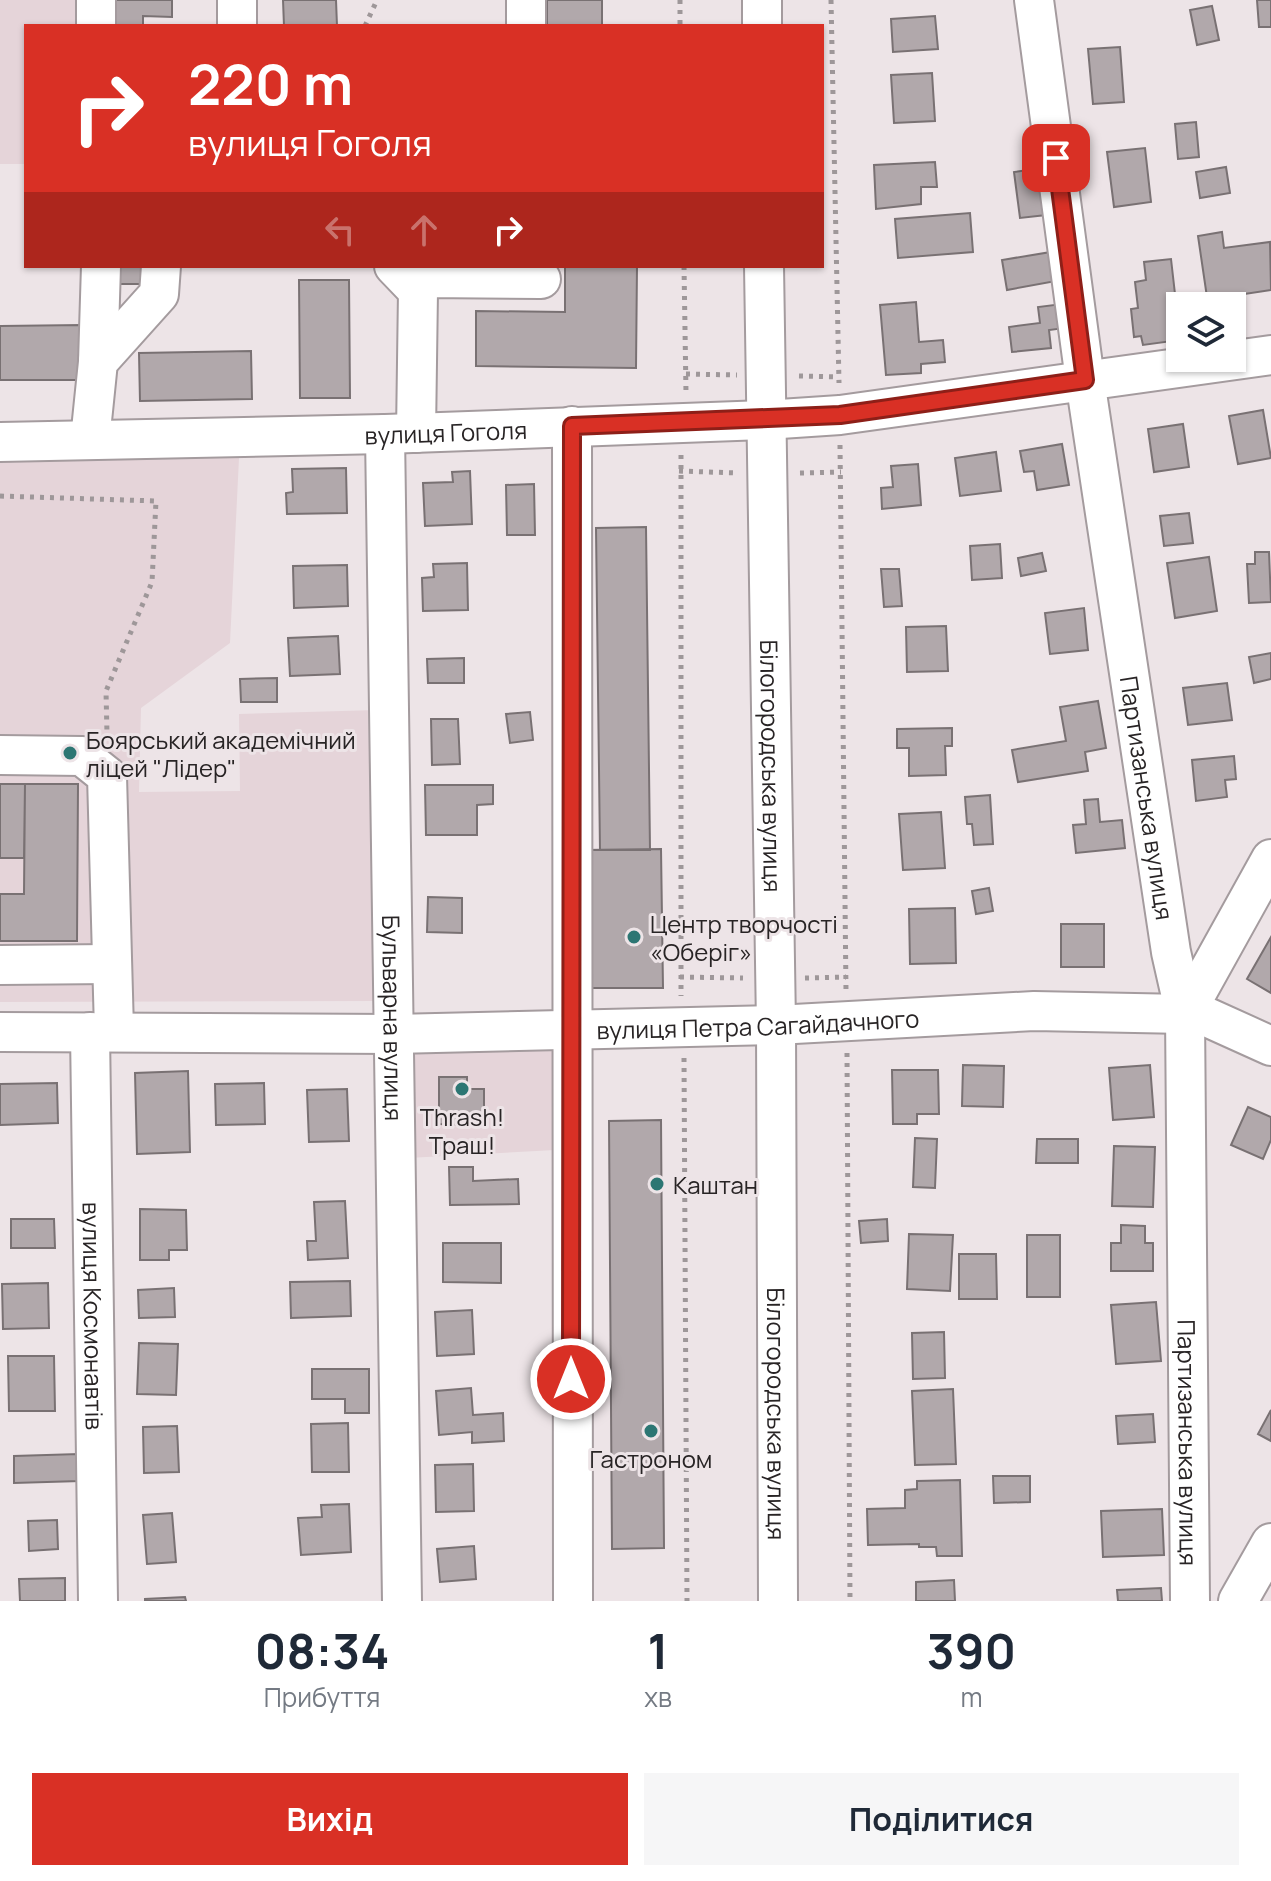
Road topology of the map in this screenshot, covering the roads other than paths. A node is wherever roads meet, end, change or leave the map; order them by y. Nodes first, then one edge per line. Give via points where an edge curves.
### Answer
1 (96, 0) edge
2 (237, 0) edge
3 (526, 0) edge
4 (762, 0) edge
5 (1034, 0) edge
6 (96, 24) edge
7 (237, 24) edge
8 (526, 24) edge
9 (762, 24) edge
10 (101, 268) edge
11 (161, 268) edge
12 (764, 268) edge
13 (527, 275) edge
14 (406, 278) edge
15 (1271, 355) edge
16 (98, 362) junction
17 (1085, 380) junction
18 (765, 420) junction
19 (572, 426) junction
20 (401, 433) junction
21 (90, 440) junction
22 (0, 442) edge
23 (0, 755) edge
24 (1271, 859) edge
25 (111, 964) junction
26 (0, 965) edge
27 (1185, 1014) junction
28 (776, 1025) junction
29 (570, 1030) junction
30 (102, 1031) junction
31 (0, 1032) edge
32 (394, 1034) junction
33 (1271, 1046) edge
34 (1271, 1543) edge
35 (98, 1601) edge
36 (402, 1601) edge
37 (573, 1601) edge
38 (778, 1601) edge
39 (1190, 1601) edge
40 (1238, 1601) edge

1 - 6 street
2 - 7 street
3 - 8 street
4 - 9 street
5 - 17 street, Партизанська вулиця
10 - 16 street
11 - 16 street via 159,294
12 - 18 street, Білогородська вулиця
13 - 14 street
14 - 20 street, Бульварна вулиця
15 - 17 street, вулиця Гоголя
16 - 21 street
17 - 18 street, вулиця Гоголя via 840,415
17 - 27 street, Партизанська вулиця via 1171,952
18 - 19 street, вулиця Гоголя
18 - 28 street, Білогородська вулиця
19 - 20 street, вулиця Гоголя
19 - 29 street
20 - 21 street, вулиця Гоголя
20 - 32 street, Бульварна вулиця
21 - 22 street, вулиця Гоголя
23 - 25 street, вулиця Космонавтів via 82,756 107,776
24 - 27 street
25 - 26 street
25 - 30 street, вулиця Космонавтів
27 - 28 street, вулиця Петра Сагайдачного via 1034,1011
27 - 33 street, вулиця Петра Сагайдачного via 1209,1018
27 - 39 street, Партизанська вулиця
28 - 29 street, вулиця Петра Сагайдачного
28 - 38 street, Білогородська вулиця
29 - 32 street, вулиця Петра Сагайдачного
29 - 37 street
30 - 31 street, вулиця Петра Сагайдачного
30 - 32 street, вулиця Петра Сагайдачного
30 - 35 street, вулиця Космонавтів
32 - 36 street, Бульварна вулиця
34 - 40 street

